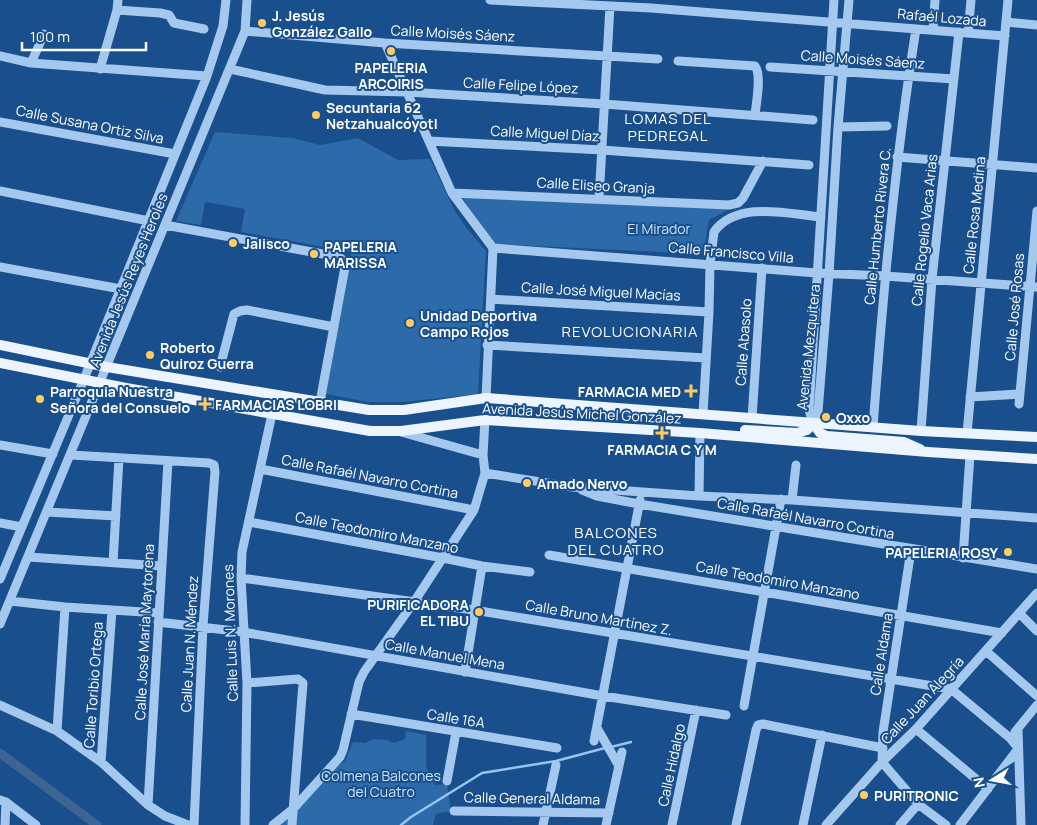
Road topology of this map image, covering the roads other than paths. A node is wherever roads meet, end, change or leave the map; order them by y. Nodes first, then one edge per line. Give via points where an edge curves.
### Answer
1 (226, 0) edge
2 (247, 0) edge
3 (490, 0) edge
4 (834, 0) edge
5 (849, 0) edge
6 (935, 0) edge
7 (971, 0) edge
8 (1008, 0) edge
9 (547, 1) edge
10 (652, 4) edge
11 (117, 5) edge
12 (610, 6) junction
13 (832, 22) junction
14 (1006, 22) junction
15 (847, 23) junction
16 (1037, 25) edge
17 (204, 29) dead end
18 (916, 29) junction
19 (933, 30) junction
20 (245, 31) junction
21 (964, 32) junction
22 (44, 34) dead end
23 (1005, 36) junction
24 (385, 43) junction
25 (0, 56) edge
26 (607, 56) junction
27 (658, 59) dead end
28 (678, 62) dead end
29 (31, 63) junction
30 (770, 66) dead end
31 (100, 69) junction
32 (230, 69) junction
33 (830, 71) junction
34 (844, 72) junction
35 (207, 76) junction
36 (909, 76) junction
37 (954, 79) junction
38 (407, 92) junction
39 (604, 104) junction
40 (754, 115) junction
41 (813, 120) dead end
42 (0, 122) edge
43 (886, 126) dead end
44 (838, 127) junction
45 (429, 141) junction
46 (602, 150) junction
47 (175, 154) junction
48 (897, 157) junction
49 (763, 161) junction
50 (945, 161) junction
51 (809, 165) dead end
52 (993, 165) junction
53 (1037, 168) edge
54 (0, 191) edge
55 (452, 192) junction
56 (598, 199) junction
57 (1037, 211) edge
58 (821, 217) junction
59 (149, 221) junction
60 (165, 225) junction
61 (493, 248) junction
62 (710, 264) junction
63 (0, 267) edge
64 (762, 268) junction
65 (818, 273) junction
66 (829, 274) junction
67 (885, 276) junction
68 (932, 279) junction
69 (982, 283) junction
70 (1033, 286) edge
71 (121, 289) junction
72 (491, 299) junction
73 (709, 312) junction
74 (334, 327) junction
75 (0, 345) edge
76 (487, 345) junction
77 (706, 358) junction
78 (90, 363) junction
79 (0, 364) edge
80 (107, 367) junction
81 (220, 367) dead end
82 (84, 379) junction
83 (100, 382) junction
84 (1020, 394) junction
85 (970, 397) junction
86 (486, 398) junction
87 (320, 402) junction
88 (1018, 404) dead end
89 (272, 414) junction
90 (703, 414) junction
91 (752, 418) junction
92 (485, 420) junction
93 (813, 423) junction
94 (873, 427) junction
95 (921, 431) junction
96 (401, 432) junction
97 (700, 433) junction
98 (967, 433) junction
99 (1037, 437) edge
100 (0, 444) edge
101 (928, 452) junction
102 (53, 454) junction
103 (70, 455) junction
104 (483, 455) junction
105 (970, 455) junction
106 (119, 458) junction
107 (1037, 459) edge
108 (168, 462) junction
109 (796, 465) dead end
110 (260, 469) junction
111 (485, 473) junction
112 (572, 487) junction
113 (642, 492) junction
114 (699, 496) junction
115 (781, 499) junction
116 (792, 500) junction
117 (639, 504) junction
118 (474, 510) junction
119 (47, 512) junction
120 (966, 512) junction
121 (116, 516) junction
122 (1037, 518) edge
123 (249, 522) junction
124 (0, 523) edge
125 (776, 526) junction
126 (22, 527) junction
127 (911, 550) junction
128 (549, 555) dead end
129 (28, 557) junction
130 (443, 558) junction
131 (963, 558) junction
132 (113, 563) junction
133 (162, 566) junction
134 (482, 566) junction
135 (627, 569) junction
136 (1037, 569) edge
137 (530, 572) dead end
138 (241, 578) junction
139 (0, 579) edge
140 (764, 592) junction
141 (1035, 600) edge
142 (10, 601) junction
143 (414, 602) junction
144 (65, 607) junction
145 (112, 610) junction
146 (474, 610) junction
147 (1019, 613) junction
148 (901, 616) junction
149 (159, 617) junction
150 (0, 624) edge
151 (203, 626) junction
152 (1037, 631) edge
153 (243, 632) junction
154 (1002, 633) junction
155 (615, 634) junction
156 (986, 651) junction
157 (376, 656) junction
158 (753, 657) junction
159 (465, 672) junction
160 (891, 680) junction
161 (247, 683) junction
162 (951, 690) junction
163 (603, 696) junction
164 (1037, 696) edge
165 (0, 705) edge
166 (1037, 705) edge
167 (744, 706) dead end
168 (696, 710) junction
169 (351, 714) junction
170 (726, 715) dead end
171 (1018, 728) junction
172 (916, 729) junction
173 (598, 730) junction
174 (57, 731) junction
175 (456, 732) junction
176 (822, 735) junction
177 (1010, 738) junction
178 (594, 742) dead end
179 (557, 748) dead end
180 (882, 748) junction
181 (1018, 749) junction
182 (622, 752) dead end
183 (102, 762) junction
184 (882, 762) junction
185 (618, 764) junction
186 (556, 765) dead end
187 (447, 781) dead end
188 (988, 789) junction
189 (3, 801) edge
190 (918, 804) junction
191 (148, 805) junction
192 (293, 809) junction
193 (454, 811) dead end
194 (546, 812) junction
195 (609, 812) junction
196 (5, 825) edge
197 (36, 825) edge
198 (188, 825) edge
199 (194, 825) edge
200 (245, 825) edge
201 (273, 825) edge
202 (292, 825) edge
203 (543, 825) edge
204 (606, 825) edge
205 (672, 825) edge
206 (736, 825) edge
207 (803, 825) edge
208 (826, 825) edge
209 (900, 825) edge
210 (946, 825) edge
211 (960, 825) edge
212 (1021, 825) edge

1 - 35 street, Avenida Jesús Reyes Heroles via 223,26
2 - 20 street, Avenida Jesús Reyes Heroles
3 - 9 street, Rafaél Lozada
4 - 13 street, Avenida Mezquitera
5 - 15 street, Avenida Mezquitera
6 - 19 street
7 - 21 street, Calle Rogelio Vaca Arias
8 - 14 street, Calle Rosa Medina
9 - 12 street, Rafaél Lozada
10 - 12 street, Rafaél Lozada
10 - 13 street, Rafaél Lozada
11 - 17 street via 169,15 174,23
11 - 31 street
12 - 26 street
13 - 15 street, Rafaél Lozada
13 - 33 street, Avenida Mezquitera
14 - 16 street
14 - 23 street, Calle Rosa Medina
15 - 18 street, Rafaél Lozada
15 - 34 street, Avenida Mezquitera
18 - 19 street, Rafaél Lozada
18 - 36 street, Calle Humberto Rivera C.
19 - 21 street, Rafaél Lozada
20 - 24 street, Calle Moisés Sáenz
20 - 32 street, Avenida Jesús Reyes Heroles
21 - 23 street, Rafaél Lozada
21 - 37 street, Calle Rogelio Vaca Arias
22 - 29 street
23 - 52 street, Calle Rosa Medina
24 - 26 street, Calle Moisés Sáenz
24 - 38 street
25 - 29 street
26 - 27 street, Calle Moisés Sáenz
26 - 39 street
28 - 40 street via 757,68
29 - 31 street
30 - 33 street, Calle Moisés Sáenz
31 - 35 street
32 - 38 street, Calle Felipe López via 325,90
32 - 60 street, Avenida Jesús Reyes Heroles
33 - 34 street, Calle Moisés Sáenz
33 - 58 street, Avenida Mezquitera
34 - 36 street, Calle Moisés Sáenz
34 - 44 street, Avenida Mezquitera
35 - 47 street, Avenida Jesús Reyes Heroles
36 - 37 street, Calle Moisés Sáenz
36 - 48 street, Calle Humberto Rivera C.
37 - 50 street, Calle Rogelio Vaca Arias
38 - 39 street, Calle Felipe López
38 - 45 street
39 - 40 street, Calle Felipe López
39 - 46 street
40 - 41 street, Calle Felipe López
42 - 47 street, Calle Susana Ortiz Silva
43 - 44 street
44 - 66 street, Avenida Mezquitera
45 - 46 street, Calle Miguel Díaz
45 - 55 street
46 - 49 street, Calle Miguel Díaz
46 - 56 street
47 - 59 street, Avenida Jesús Reyes Heroles
48 - 50 street
48 - 67 street, Calle Humberto Rivera C.
49 - 51 street, Calle Miguel Díaz
49 - 56 street, Calle Eliseo Granja via 743,198 730,205
50 - 52 street
50 - 68 street, Calle Rogelio Vaca Arias
52 - 53 street
52 - 69 street, Calle Rosa Medina
54 - 59 street
55 - 56 street, Calle Eliseo Granja
55 - 61 street
57 - 70 street, Calle José Rosas
58 - 62 street via 764,212 737,215 714,232
58 - 65 street, Avenida Mezquitera
59 - 71 street, Avenida Jesús Reyes Heroles
60 - 74 street via 339,256 345,267
60 - 80 street, Avenida Jesús Reyes Heroles
61 - 62 street, Calle Francisco Villa
61 - 72 street
62 - 64 street, Calle Francisco Villa
62 - 73 street
63 - 71 street
64 - 65 street, Calle Francisco Villa
64 - 91 street, Calle Abasolo
65 - 66 street, Calle Francisco Villa
65 - 93 street, Avenida Mezquitera via 810,410
66 - 67 street, Calle Francisco Villa
66 - 93 street, Avenida Mezquitera via 818,412
67 - 68 street, Calle Francisco Villa
67 - 94 street, Calle Humberto Rivera C.
68 - 69 street, Calle Francisco Villa
68 - 95 street, Calle Rogelio Vaca Arias
69 - 70 street, Calle Francisco Villa
69 - 85 street, Calle Rosa Medina
70 - 84 street, Calle José Rosas
71 - 78 street, Avenida Jesús Reyes Heroles
72 - 73 street, Calle José Miguel Macías
72 - 76 street
73 - 77 street
74 - 81 street via 240,311 234,314
74 - 87 street
75 - 78 main road, Avenida Jesús Michel González
76 - 77 street
76 - 86 street
77 - 90 street
78 - 80 main road, Avenida Jesús Michel González
78 - 82 street, Avenida Jesús Reyes Heroles
79 - 82 main road, Avenida Jesús Michel González
80 - 83 street, Avenida Jesús Reyes Heroles
80 - 87 main road, Avenida Jesús Michel González
82 - 83 main road, Avenida Jesús Michel González
82 - 102 street, Avenida Jesús Reyes Heroles
83 - 89 main road, Avenida Jesús Michel González
83 - 103 street, Avenida Jesús Reyes Heroles
84 - 85 street
84 - 88 street, Calle José Rosas
85 - 98 street, Calle Rosa Medina
86 - 87 main road, Avenida Jesús Michel González via 404,410 369,410
86 - 90 main road, Avenida Jesús Michel González
89 - 96 main road, Avenida Jesús Michel González via 370,431
89 - 110 street, Calle Luis N. Morones
90 - 91 main road, Avenida Jesús Michel González
91 - 93 main road, Avenida Jesús Michel González
92 - 96 main road, Avenida Jesús Michel González
92 - 97 main road, Avenida Jesús Michel González
92 - 104 street
93 - 94 main road, Avenida Jesús Michel González
93 - 97 main road via 807,430 797,433 726,429
93 - 101 main road via 820,433 827,436 904,442
94 - 95 main road, Avenida Jesús Michel González
95 - 98 main road, Avenida Jesús Michel González
96 - 104 street
97 - 101 main road, Avenida Jesús Michel González
97 - 114 street
98 - 99 main road, Avenida Jesús Michel González
100 - 102 street
101 - 105 main road, Avenida Jesús Michel González
102 - 126 street, Avenida Jesús Reyes Heroles
103 - 106 street
103 - 119 street, Avenida Jesús Reyes Heroles
104 - 111 street
105 - 107 main road, Avenida Jesús Michel González
105 - 120 street
106 - 108 street
106 - 121 street
108 - 133 street, Calle José María Maytorena
108 - 151 street, Calle Juan N. Méndez via 214,465
109 - 116 street
110 - 118 street, Calle Rafaél Navarro Cortina
110 - 123 street, Calle Luis N. Morones
111 - 112 street, Calle Rafaél Navarro Cortina
111 - 118 street
112 - 113 street, Calle Rafaél Navarro Cortina
112 - 117 street, Calle Rafaél Navarro Cortina via 597,496
113 - 114 street, Calle Rafaél Navarro Cortina
113 - 117 street
114 - 115 street, Calle Rafaél Navarro Cortina
115 - 116 street, Calle Rafaél Navarro Cortina
115 - 125 street
116 - 120 street, Calle Rafaél Navarro Cortina
117 - 125 street, Calle Rafaél Navarro Cortina
117 - 135 street
118 - 130 street
119 - 121 street
119 - 129 street, Avenida Jesús Reyes Heroles
120 - 122 street, Calle Rafaél Navarro Cortina
120 - 131 street
121 - 132 street
123 - 130 street, Calle Teodomiro Manzano
123 - 138 street, Calle Luis N. Morones via 242,552
124 - 126 street
125 - 127 street, Calle Rafaél Navarro Cortina
125 - 140 street
126 - 139 street, Avenida Jesús Reyes Heroles
127 - 131 street, Calle Rafaél Navarro Cortina
127 - 148 street, Calle Aldama
128 - 135 street, Calle Teodomiro Manzano
129 - 132 street
129 - 142 street, Avenida Jesús Reyes Heroles
130 - 134 street, Calle Teodomiro Manzano
130 - 143 street
131 - 136 street, Calle Rafaél Navarro Cortina
132 - 133 street
133 - 149 street, Calle José María Maytorena
134 - 137 street, Calle Teodomiro Manzano
134 - 146 street
135 - 140 street, Calle Teodomiro Manzano
135 - 155 street
138 - 143 street, Calle Bruno Martínez Z.
138 - 153 street, Calle Luis N. Morones
140 - 148 street, Calle Teodomiro Manzano
140 - 158 street
141 - 147 street, Calle Juan Alegría
142 - 144 street, Calle Manuel Mena
142 - 150 street, Avenida Jesús Reyes Heroles
143 - 146 street, Calle Bruno Martínez Z.
143 - 157 street
144 - 145 street, Calle Manuel Mena
144 - 174 street
145 - 149 street, Calle Manuel Mena
145 - 183 street, Calle Toribio Ortega
146 - 155 street, Calle Bruno Martínez Z.
146 - 159 street
147 - 152 street
147 - 154 street, Calle Juan Alegría
148 - 154 street, Calle Teodomiro Manzano
148 - 160 street, Calle Aldama
149 - 151 street, Calle Manuel Mena
149 - 191 street, Calle José María Maytorena
151 - 153 street, Calle Manuel Mena
151 - 199 street, Calle Juan N. Méndez
153 - 157 street, Calle Manuel Mena
153 - 161 street, Calle Luis N. Morones
154 - 156 street, Calle Juan Alegría
155 - 158 street, Calle Bruno Martínez Z.
155 - 163 street
156 - 162 street, Calle Juan Alegría
156 - 164 street
157 - 159 street, Calle Manuel Mena
157 - 169 street via 359,682
158 - 160 street, Calle Bruno Martínez Z.
158 - 167 street
159 - 163 street, Calle Manuel Mena
160 - 162 street, Calle Bruno Martínez Z.
160 - 180 street, Calle Aldama
161 - 192 street via 302,680
161 - 200 street, Calle Luis N. Morones
162 - 172 street, Calle Juan Alegría
162 - 177 street
163 - 168 street, Calle Manuel Mena
163 - 173 street
165 - 174 street
166 - 171 street
168 - 170 street, Calle Manuel Mena
168 - 205 street, Calle Hidalgo
169 - 175 street, Calle 16A
169 - 192 street via 340,757
171 - 177 street
171 - 181 street
172 - 184 street, Calle Juan Alegría
172 - 188 street
173 - 178 street
173 - 185 street
174 - 183 street
175 - 179 street, Calle 16A
175 - 187 street
176 - 180 street
176 - 206 street via 763,724 758,726
176 - 207 street
177 - 181 street
180 - 184 street, Calle Aldama
181 - 188 street
181 - 212 street
182 - 185 street
183 - 191 street
184 - 190 street
184 - 208 street, Calle Juan Alegría
185 - 195 street
186 - 194 street
188 - 211 street
189 - 196 street
189 - 197 street
190 - 209 street
190 - 210 street
191 - 198 street
192 - 201 street
192 - 202 street
193 - 194 street, Calle General Aldama
194 - 195 street, Calle General Aldama
194 - 203 street
195 - 204 street

